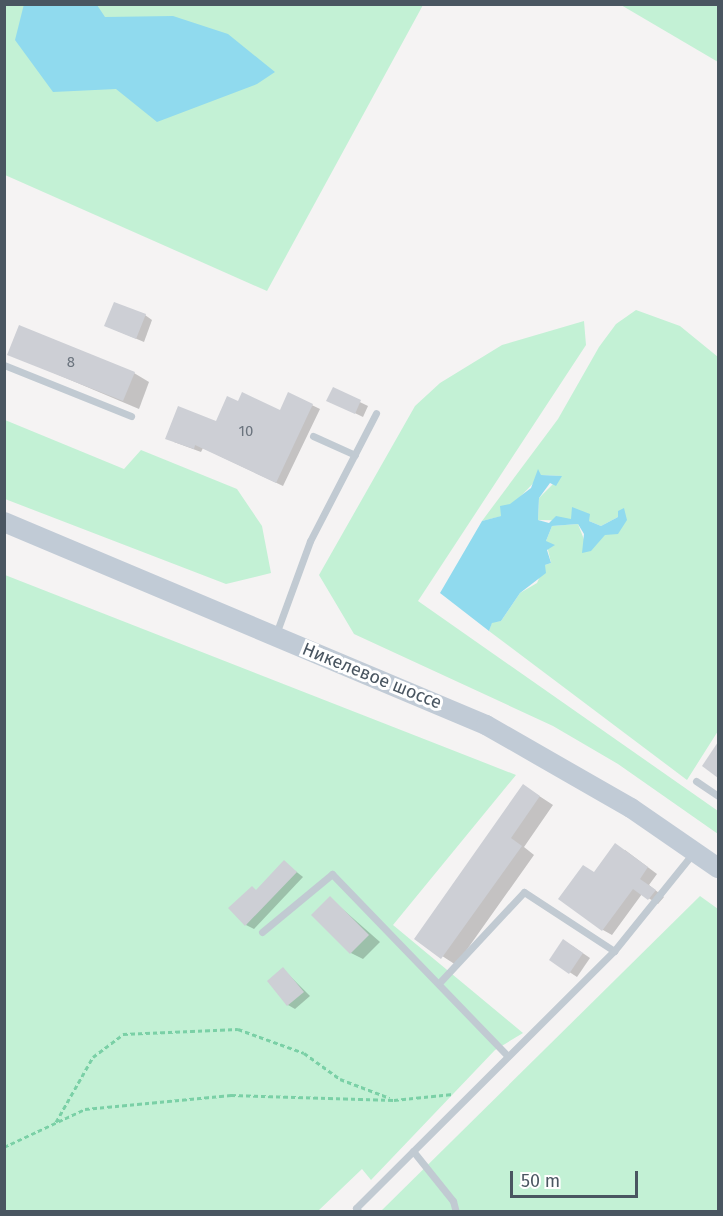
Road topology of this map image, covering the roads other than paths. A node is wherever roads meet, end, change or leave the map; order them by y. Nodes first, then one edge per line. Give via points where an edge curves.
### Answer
1 (4, 365) edge
2 (376, 413) dead end
3 (131, 416) dead end
4 (313, 436) dead end
5 (354, 455) junction
6 (4, 522) edge
7 (275, 637) junction
8 (696, 781) dead end
9 (718, 796) edge
10 (695, 851) junction
11 (718, 868) edge
12 (262, 932) dead end
13 (614, 951) junction
14 (440, 982) junction
15 (508, 1056) junction
16 (413, 1151) junction
17 (359, 1212) edge
18 (456, 1212) edge

1 - 3 lane
2 - 5 lane
4 - 5 lane
5 - 7 lane via 310,541
6 - 7 main road, Никелевое шоссе
7 - 10 main road, Никелевое шоссе via 486,725 566,769
8 - 9 lane
10 - 11 main road, Никелевое шоссе
10 - 13 lane
12 - 14 lane via 332,874
13 - 14 lane via 524,892
13 - 15 lane
14 - 15 lane
15 - 16 lane
16 - 17 lane via 356,1208
16 - 18 lane via 453,1201

